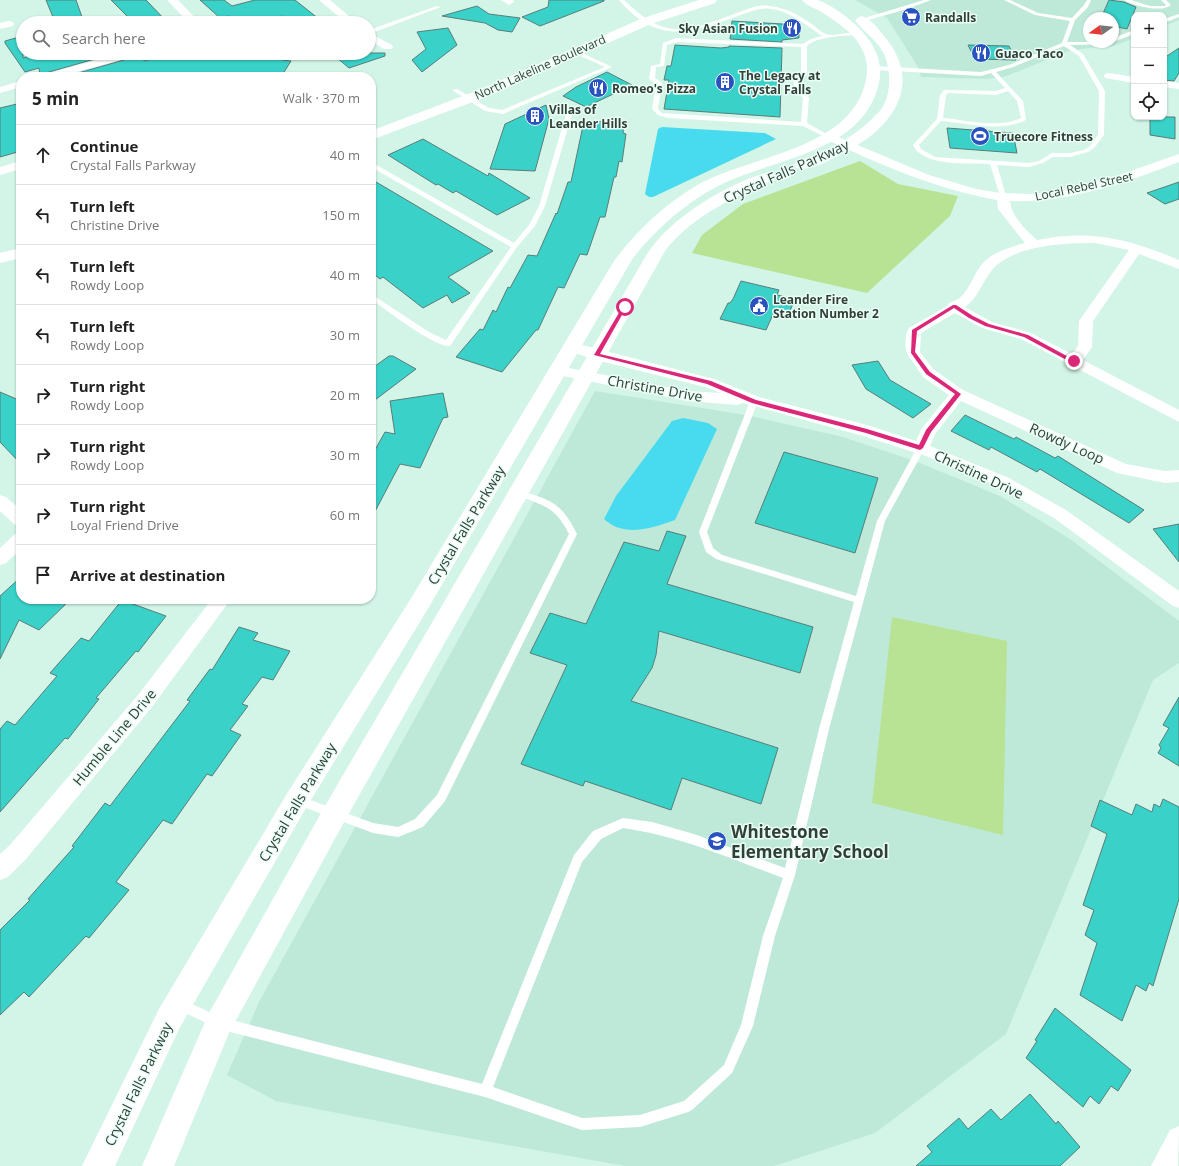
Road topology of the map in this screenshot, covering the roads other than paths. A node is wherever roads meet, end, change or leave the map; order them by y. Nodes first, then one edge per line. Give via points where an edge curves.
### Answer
1 (172, 0) edge
2 (324, 0) edge
3 (621, 0) edge
4 (676, 0) edge
5 (711, 0) edge
6 (808, 0) edge
7 (830, 0) edge
8 (929, 0) edge
9 (1006, 0) edge
10 (1089, 0) edge
11 (1126, 0) edge
12 (1164, 0) edge
13 (440, 7) dead end
14 (1166, 7) junction
15 (1179, 14) edge
16 (188, 16) edge
17 (343, 16) edge
18 (641, 17) junction
19 (1073, 20) junction
20 (1167, 20) edge
21 (859, 26) junction
22 (376, 30) edge
23 (1131, 33) edge
24 (827, 37) junction
25 (1119, 38) edge
26 (376, 40) edge
27 (1083, 43) edge
28 (1064, 44) junction
29 (804, 46) junction
30 (388, 47) dead end
31 (576, 52) junction
32 (108, 60) edge
33 (874, 68) junction
34 (896, 70) junction
35 (64, 72) edge
36 (993, 72) junction
37 (1109, 76) dead end
38 (1131, 80) edge
39 (1167, 84) edge
40 (16, 85) edge
41 (1179, 86) edge
42 (1009, 89) junction
43 (0, 90) edge
44 (455, 90) junction
45 (468, 98) junction
46 (570, 111) dead end
47 (940, 119) junction
48 (376, 122) edge
49 (804, 124) junction
50 (376, 134) edge
51 (829, 137) junction
52 (847, 145) junction
53 (1179, 158) edge
54 (993, 163) junction
55 (376, 167) edge
56 (16, 169) edge
57 (0, 171) edge
58 (1003, 196) junction
59 (16, 240) edge
60 (0, 244) edge
61 (1034, 244) junction
62 (515, 246) junction
63 (1136, 249) junction
64 (16, 254) edge
65 (0, 258) edge
66 (1179, 265) edge
67 (376, 299) edge
68 (954, 306) junction
69 (571, 347) junction
70 (596, 355) junction
71 (1074, 361) junction
72 (558, 371) junction
73 (584, 376) junction
74 (958, 394) junction
75 (754, 401) junction
76 (1179, 417) edge
77 (920, 448) junction
78 (1179, 476) edge
79 (518, 493) junction
80 (0, 501) edge
81 (16, 515) edge
82 (16, 544) edge
83 (0, 558) edge
84 (858, 600) junction
85 (1179, 601) edge
86 (215, 604) edge
87 (297, 800) junction
88 (334, 815) junction
89 (0, 869) edge
90 (789, 875) junction
91 (178, 1004) junction
92 (219, 1023) junction
93 (485, 1091) junction
94 (1179, 1139) edge
95 (98, 1166) edge
96 (158, 1166) edge
97 (1164, 1166) edge

1 - 16 street
2 - 17 street
3 - 18 lane
4 - 18 street, North Lakeline Boulevard
5 - 18 street, North Lakeline Boulevard
6 - 21 street, Crystal Falls Parkway
7 - 21 street, Crystal Falls Parkway
8 - 21 lane
9 - 19 lane via 1037,14
10 - 19 lane
11 - 14 lane via 1150,7
12 - 14 lane via 1169,5
13 - 22 lane
14 - 15 lane
15 - 20 lane
18 - 24 lane via 662,30 687,30 759,7 771,6 791,12
18 - 31 street, North Lakeline Boulevard
18 - 44 street, North Lakeline Boulevard
19 - 28 lane
21 - 24 lane
21 - 33 street, Crystal Falls Parkway
21 - 34 street, Crystal Falls Parkway via 877,35 889,51
23 - 25 lane
24 - 29 lane via 814,39
26 - 30 street
27 - 28 lane
28 - 36 lane
28 - 54 lane via 1081,55 1102,91 1101,135 1092,147 1078,154 1052,155 1041,162 1029,165
29 - 49 lane via 804,75 796,80 797,89 806,98
29 - 49 lane via 676,40 665,44 662,65 654,66 652,79 659,83 655,110 660,114
31 - 45 street, North Lakeline Boulevard
31 - 45 lane via 609,67 503,112 486,110
32 - 35 street
33 - 34 lane
33 - 51 street, Crystal Falls Parkway via 874,82 868,100 856,117
34 - 36 lane via 981,74
34 - 52 street, Crystal Falls Parkway via 895,88 889,109 863,135
36 - 42 lane
37 - 38 street
39 - 41 street
40 - 43 street
42 - 47 lane via 996,93 946,91 943,95
42 - 47 lane via 1022,105 1024,119 1018,124
44 - 45 lane
44 - 48 street, North Lakeline Boulevard
45 - 50 street, North Lakeline Boulevard
46 - 62 lane via 542,206 532,226
47 - 54 lane via 916,145 918,150 934,159
49 - 51 lane
51 - 52 street, Local Rebel Street
51 - 69 street, Crystal Falls Parkway via 724,178 691,195 664,214 641,236 620,265
52 - 58 street, Local Rebel Street via 936,181
52 - 70 street, Crystal Falls Parkway via 825,157 735,191 687,220 664,242
53 - 58 street, Local Rebel Street via 1134,176 1096,186 1038,198
54 - 58 lane
55 - 62 lane
56 - 57 street
58 - 61 street via 1004,209
59 - 60 street
61 - 63 street, Rowdy Loop via 1071,239 1106,240
61 - 68 street, Rowdy Loop via 1006,252 989,264 968,299
62 - 67 lane via 447,344 426,334
63 - 66 street, Rowdy Loop
63 - 71 street via 1086,321 1085,347
64 - 65 street
68 - 71 street via 987,325 1026,336
68 - 74 street, Rowdy Loop via 914,330 913,352 928,373
69 - 70 street, Christine Drive
69 - 72 street, Crystal Falls Parkway
70 - 73 street, Crystal Falls Parkway
70 - 75 street, Christine Drive via 709,383
71 - 76 street
72 - 73 street, Christine Drive
72 - 87 street, Crystal Falls Parkway via 418,606
73 - 75 street, Christine Drive via 688,396
73 - 79 street, Crystal Falls Parkway
74 - 77 street via 928,432
74 - 78 street, Rowdy Loop via 1123,469 1165,477
75 - 77 street, Christine Drive
75 - 84 lane via 703,532 709,550 718,557
77 - 84 lane via 881,521
77 - 85 street, Christine Drive via 1003,482 1060,514
79 - 88 street, Crystal Falls Parkway
79 - 88 lane via 556,506 566,517 574,534 442,798 419,823 398,832 373,828
80 - 81 street
82 - 83 street
84 - 90 lane
86 - 89 street, Humble Line Drive via 145,701 18,852
87 - 88 lane
87 - 91 street, Crystal Falls Parkway
88 - 92 street, Crystal Falls Parkway
90 - 93 lane via 769,936 747,1026 728,1069 688,1106 640,1121 582,1124
90 - 93 lane via 694,839 652,827 623,823 597,835 578,859
91 - 92 lane
91 - 95 street, Crystal Falls Parkway
92 - 93 lane
92 - 96 street, Crystal Falls Parkway
94 - 97 street

